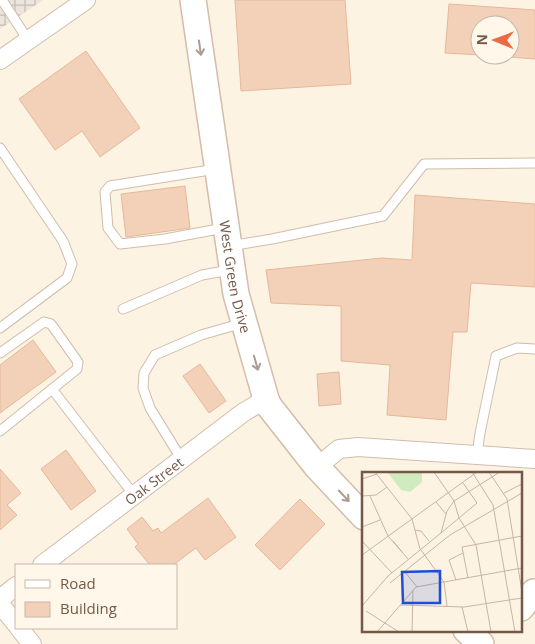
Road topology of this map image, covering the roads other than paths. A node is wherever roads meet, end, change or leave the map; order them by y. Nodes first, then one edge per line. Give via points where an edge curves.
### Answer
1 (2, 0) edge
2 (193, 0) edge
3 (81, 1) edge
4 (28, 40) junction
5 (0, 60) edge
6 (0, 148) edge
7 (535, 163) edge
8 (218, 169) junction
9 (230, 248) junction
10 (123, 309) dead end
11 (244, 322) junction
12 (0, 328) edge
13 (535, 349) edge
14 (0, 353) edge
15 (52, 389) junction
16 (266, 399) junction
17 (0, 431) edge
18 (477, 455) junction
19 (535, 458) edge
20 (182, 460) junction
21 (317, 467) junction
22 (134, 495) junction
23 (362, 515) edge
24 (43, 564) edge
25 (15, 587) edge
26 (0, 599) edge
27 (0, 604) edge
28 (15, 623) edge
29 (20, 629) edge
30 (468, 632) edge
31 (32, 644) edge
32 (481, 644) edge

1 - 4 lane
2 -> 8 main road, West Green Drive
3 - 4 street
4 - 5 street
6 - 12 lane via 63,241 72,264 67,278
7 - 9 lane via 424,164 382,216
8 - 9 main road, West Green Drive
8 - 9 lane via 110,186 104,192 108,228 120,244 165,239
9 - 10 lane via 202,275
9 - 11 main road, West Green Drive via 236,294
11 -> 16 main road, West Green Drive
11 - 20 lane via 201,334 155,355 144,372 143,388 150,408
13 - 18 lane via 516,348 496,356
14 - 15 lane via 44,322 51,324 78,362 77,369
15 - 17 lane
15 - 22 lane
16 - 20 street, Oak Street
16 - 21 main road, West Green Drive
18 - 19 street
18 - 21 street via 358,447 339,449
20 - 22 street, Oak Street
21 -> 23 main road, West Green Drive
22 - 24 street, Oak Street
25 - 26 street
27 - 28 street
29 - 31 street
30 - 32 main road

